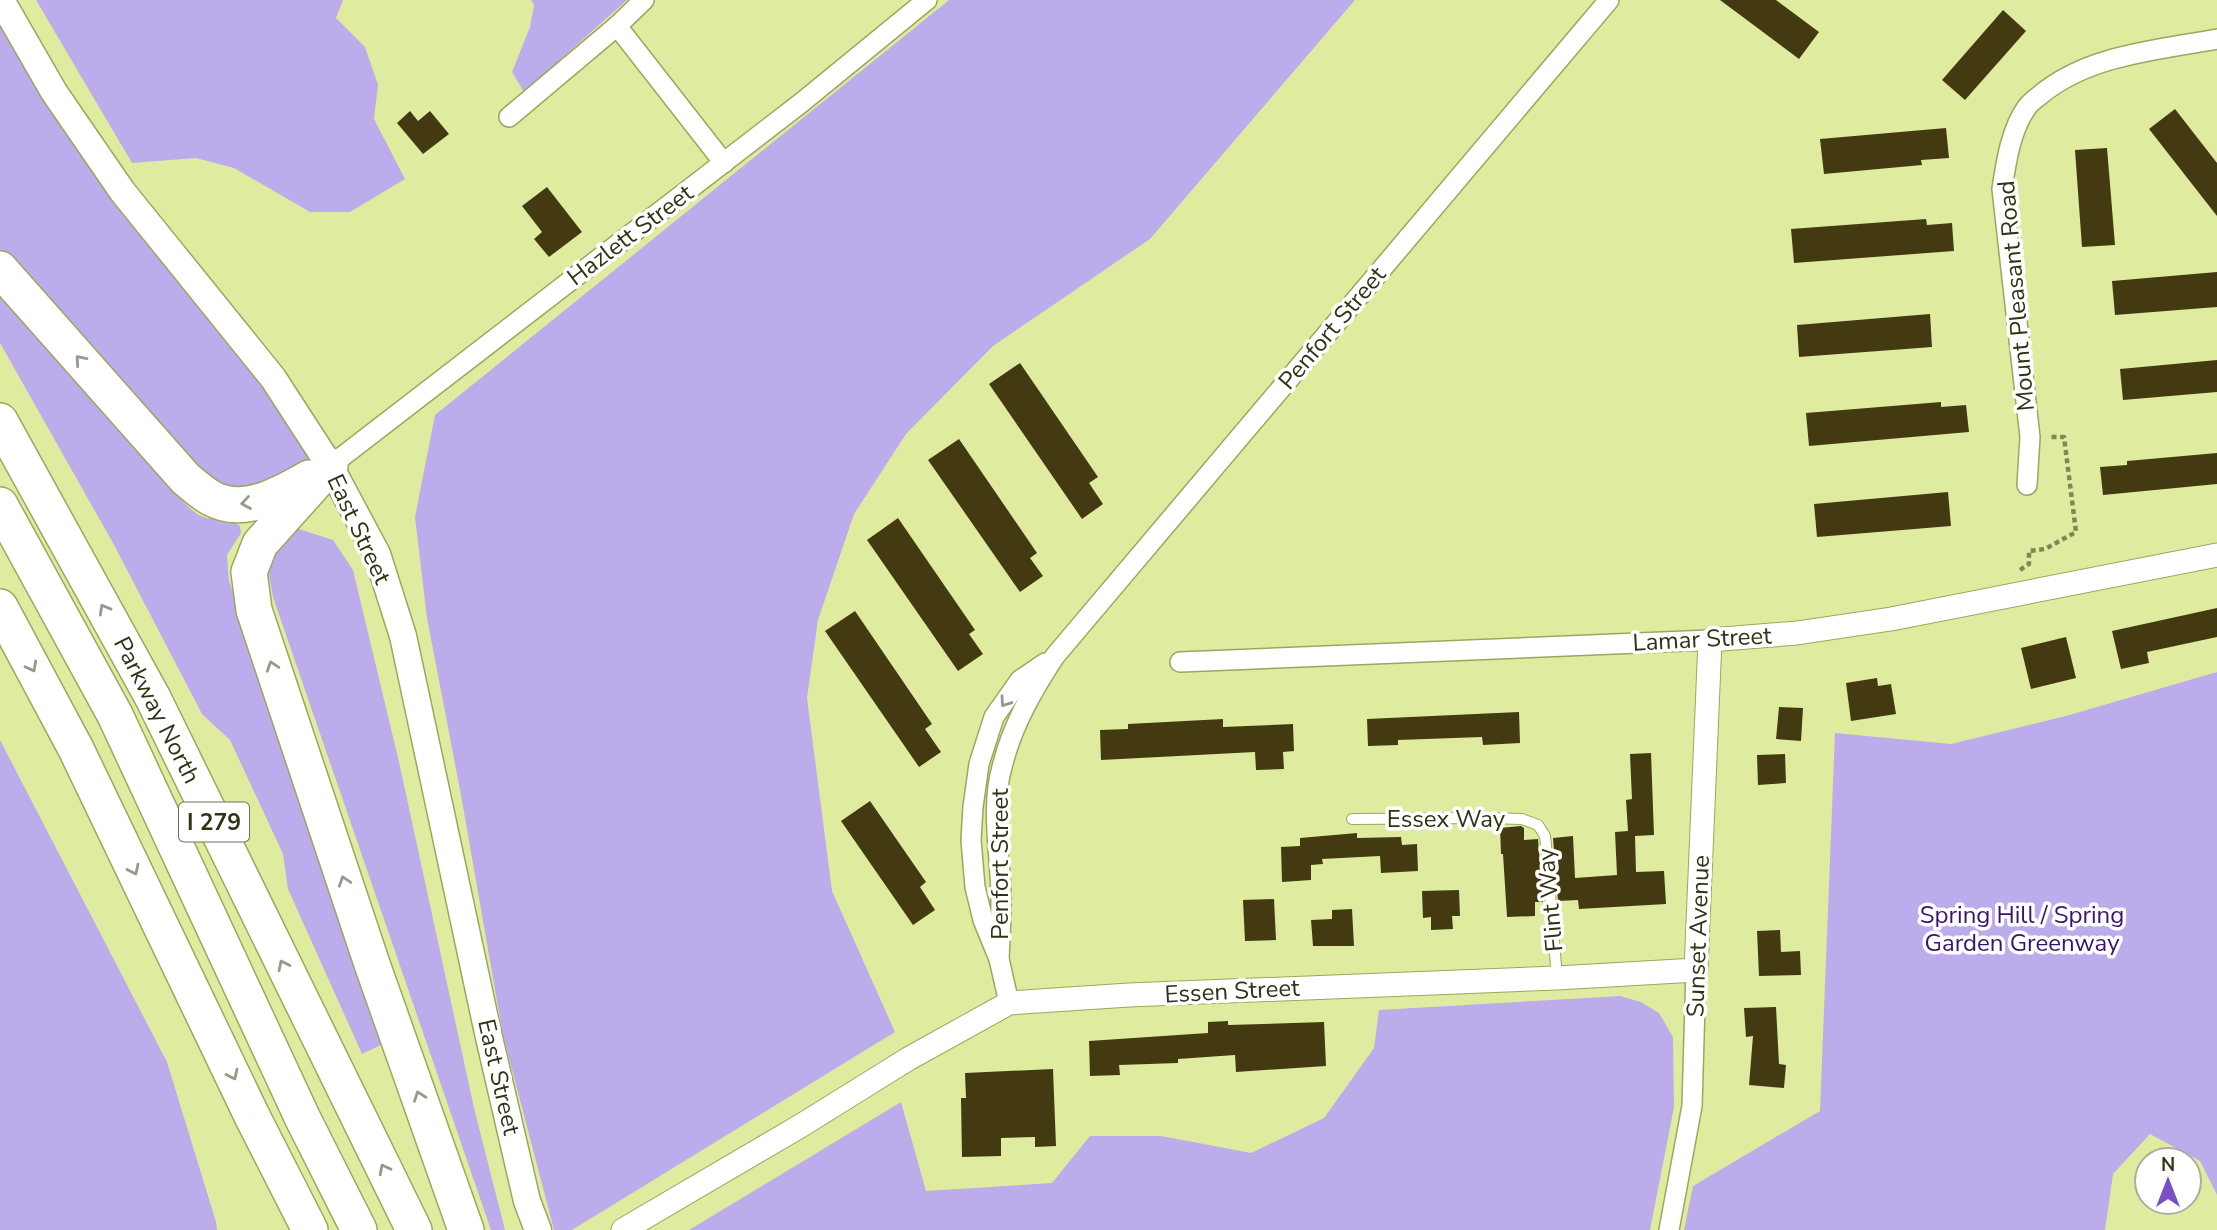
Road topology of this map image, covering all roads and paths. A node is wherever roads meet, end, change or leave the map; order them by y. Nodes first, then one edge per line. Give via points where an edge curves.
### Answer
1 (1, 0) edge
2 (643, 0) edge
3 (927, 0) edge
4 (1609, 0) edge
5 (617, 26) junction
6 (2217, 39) edge
7 (509, 117) dead end
8 (724, 163) junction
9 (0, 270) edge
10 (0, 421) edge
11 (2030, 437) junction
12 (330, 466) junction
13 (2027, 485) dead end
14 (0, 505) edge
15 (2217, 555) edge
16 (2014, 573) dead end
17 (0, 607) edge
18 (1710, 640) junction
19 (1055, 656) junction
20 (1180, 662) dead end
21 (1352, 820) dead end
22 (1538, 825) joint
23 (999, 959) junction
24 (1696, 970) junction
25 (1557, 978) junction
26 (1009, 1003) junction
27 (310, 1230) edge
28 (359, 1230) edge
29 (414, 1230) edge
30 (466, 1230) edge
31 (538, 1230) edge
32 (623, 1230) edge
33 (1670, 1230) edge

1 - 12 main road, East Street via 54,92 122,191 273,378
2 - 5 street
3 - 8 street, Hazlett Street
4 - 19 street, Penfort Street
5 - 7 street
5 - 8 street
6 - 11 street, Mount Pleasant Road via 2079,70 2027,106 2006,161 2002,189
8 - 12 street, Hazlett Street
12 -> 9 highway via 273,499 232,505 211,499 185,478
29 -> 10 highway, Parkway North / I 279 via 153,698
11 - 13 street, Mount Pleasant Road
11 - 16 path via 2064,437 2076,532 2045,549 2029,551 2029,564
30 -> 12 highway via 254,610 249,572 260,544
12 - 31 main road, East Street via 377,554 403,636 488,1033
14 - 28 highway via 116,715
15 - 18 street, Lamar Street via 1891,619
17 -> 27 highway via 76,749
18 - 20 street, Lamar Street
18 - 24 street, Sunset Avenue
19 - 23 street, Penfort Street via 1030,694 1001,769 997,810
19 -> 23 street, Penfort Street via 1020,680 994,717 979,764 972,829 975,887
21 - 22 lane, Essex Way via 1496,819
22 - 25 lane, Flint Way via 1545,836
23 - 26 street, Penfort Street
24 - 25 street, Essen Street
24 - 33 street, Sunset Avenue via 1692,1106
25 - 26 street, Essen Street
26 - 32 street, Essen Street

